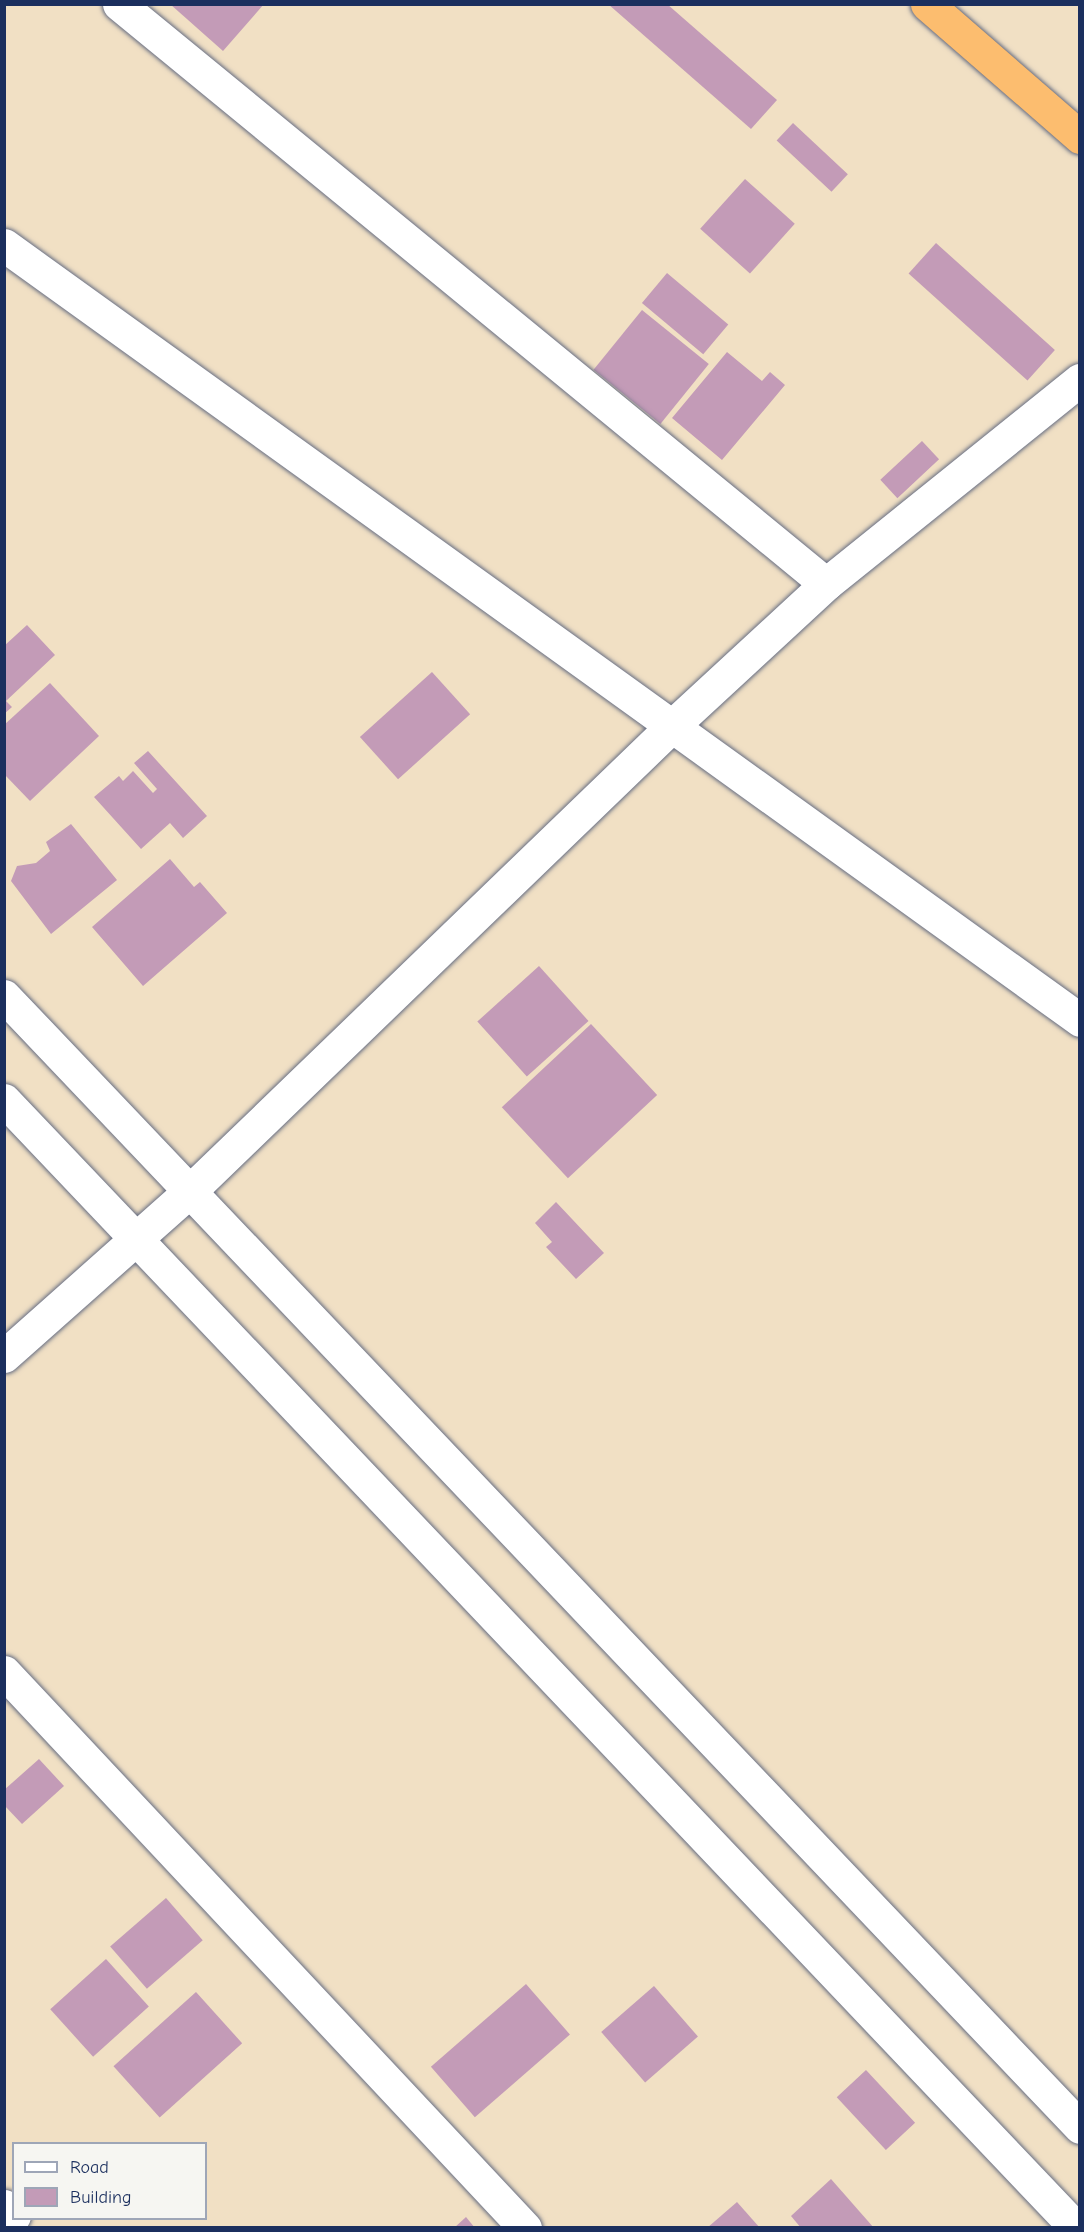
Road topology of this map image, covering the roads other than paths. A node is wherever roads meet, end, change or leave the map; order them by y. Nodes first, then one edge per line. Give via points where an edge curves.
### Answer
1 (119, 4) edge
2 (927, 4) edge
3 (1080, 137) edge
4 (4, 245) edge
5 (1080, 380) edge
6 (826, 584) junction
7 (670, 728) junction
8 (4, 996) edge
9 (1080, 1020) edge
10 (4, 1100) edge
11 (190, 1191) junction
12 (135, 1238) junction
13 (4, 1356) edge
14 (4, 1672) edge
15 (1080, 2127) edge
16 (525, 2228) edge
17 (1076, 2228) edge

1 - 6 street
2 - 3 highway
4 - 7 street
5 - 6 street
6 - 7 street
7 - 9 street
7 - 11 street
8 - 11 street
10 - 12 street
11 - 12 street
11 - 15 street
12 - 13 street
12 - 17 street
14 - 16 street

